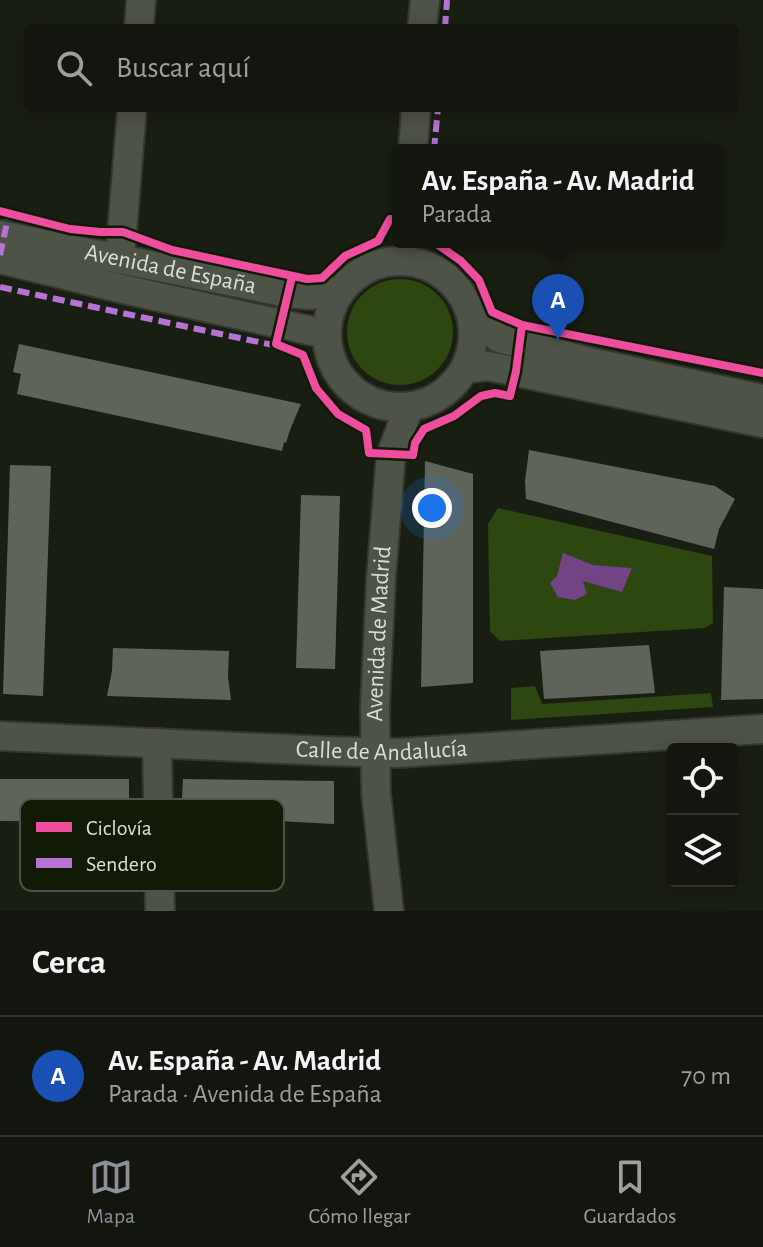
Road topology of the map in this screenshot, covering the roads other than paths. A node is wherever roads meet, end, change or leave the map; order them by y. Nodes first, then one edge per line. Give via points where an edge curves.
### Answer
1 (141, 0) edge
2 (425, 0) edge
3 (139, 24) edge
4 (422, 24) edge
5 (132, 112) edge
6 (416, 112) edge
7 (413, 144) edge
8 (0, 235) edge
9 (394, 251) edge
10 (421, 254) edge
11 (120, 258) junction
12 (0, 259) edge
13 (341, 291) junction
14 (472, 316) junction
15 (326, 334) junction
16 (465, 369) junction
17 (763, 399) edge
18 (370, 401) junction
19 (409, 407) junction
20 (763, 423) edge
21 (391, 455) junction
22 (763, 729) edge
23 (0, 736) edge
24 (157, 743) junction
25 (375, 753) junction
26 (158, 799) edge
27 (160, 891) edge
28 (160, 911) edge
29 (389, 911) edge

1 - 3 street
2 - 4 street
5 - 11 street
6 - 7 street
8 - 11 street, Avenida de España
9 - 10 street via 410,261
9 - 13 street
10 - 14 street via 462,294
11 - 13 street, Avenida de España via 288,293
12 - 15 street, Avenida de España
13 - 15 street
14 - 16 street via 474,334
14 - 17 street via 499,338
15 - 18 street via 341,377
16 - 19 street via 439,396
16 - 20 street via 488,366
18 - 19 street
18 - 21 street
19 - 21 street, Avenida de Madrid
21 - 25 street, Avenida de Madrid
22 - 25 street, Calle de Andalucía
23 - 24 street, Calle de Andalucía
24 - 25 street, Calle de Andalucía
24 - 26 street
25 - 29 street, Avenida de Madrid
27 - 28 street

